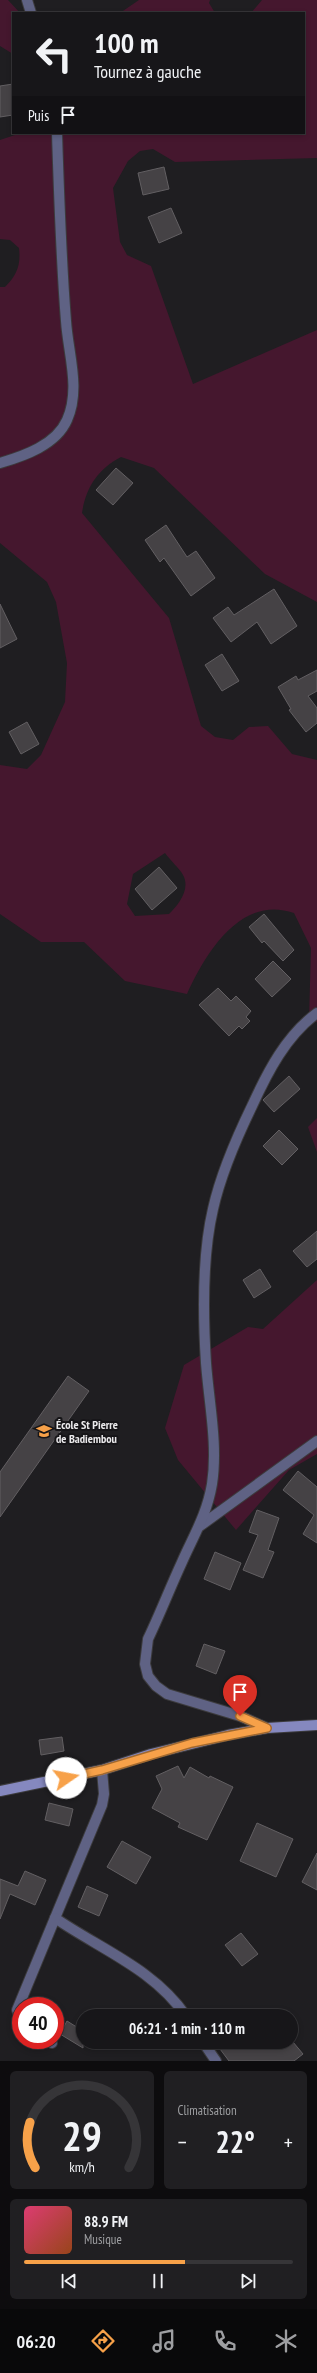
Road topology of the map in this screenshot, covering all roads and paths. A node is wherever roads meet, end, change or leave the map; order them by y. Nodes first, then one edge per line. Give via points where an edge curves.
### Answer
1 (27, 0) edge
2 (31, 12) edge
3 (57, 134) edge
4 (0, 463) edge
5 (317, 1013) edge
6 (317, 1442) edge
7 (200, 1526) junction
8 (317, 1725) edge
9 (267, 1728) junction
10 (102, 1770) junction
11 (0, 1791) edge
12 (55, 1918) junction
13 (22, 1997) edge
14 (181, 2009) edge
15 (208, 2049) edge
16 (216, 2061) edge

1 - 2 street
3 - 4 street via 66,323 72,364 73,396 67,420 56,437 24,456
5 - 7 street via 296,1032 280,1052 265,1080 232,1150 213,1210 205,1299 206,1362 214,1457 212,1484
6 - 7 street
7 - 9 street via 148,1639 148,1676 167,1694 240,1716
8 - 9 street
9 - 10 street via 192,1743
10 - 11 street
10 - 12 street via 102,1805
12 - 13 street
12 - 14 street via 149,1976
15 - 16 street

